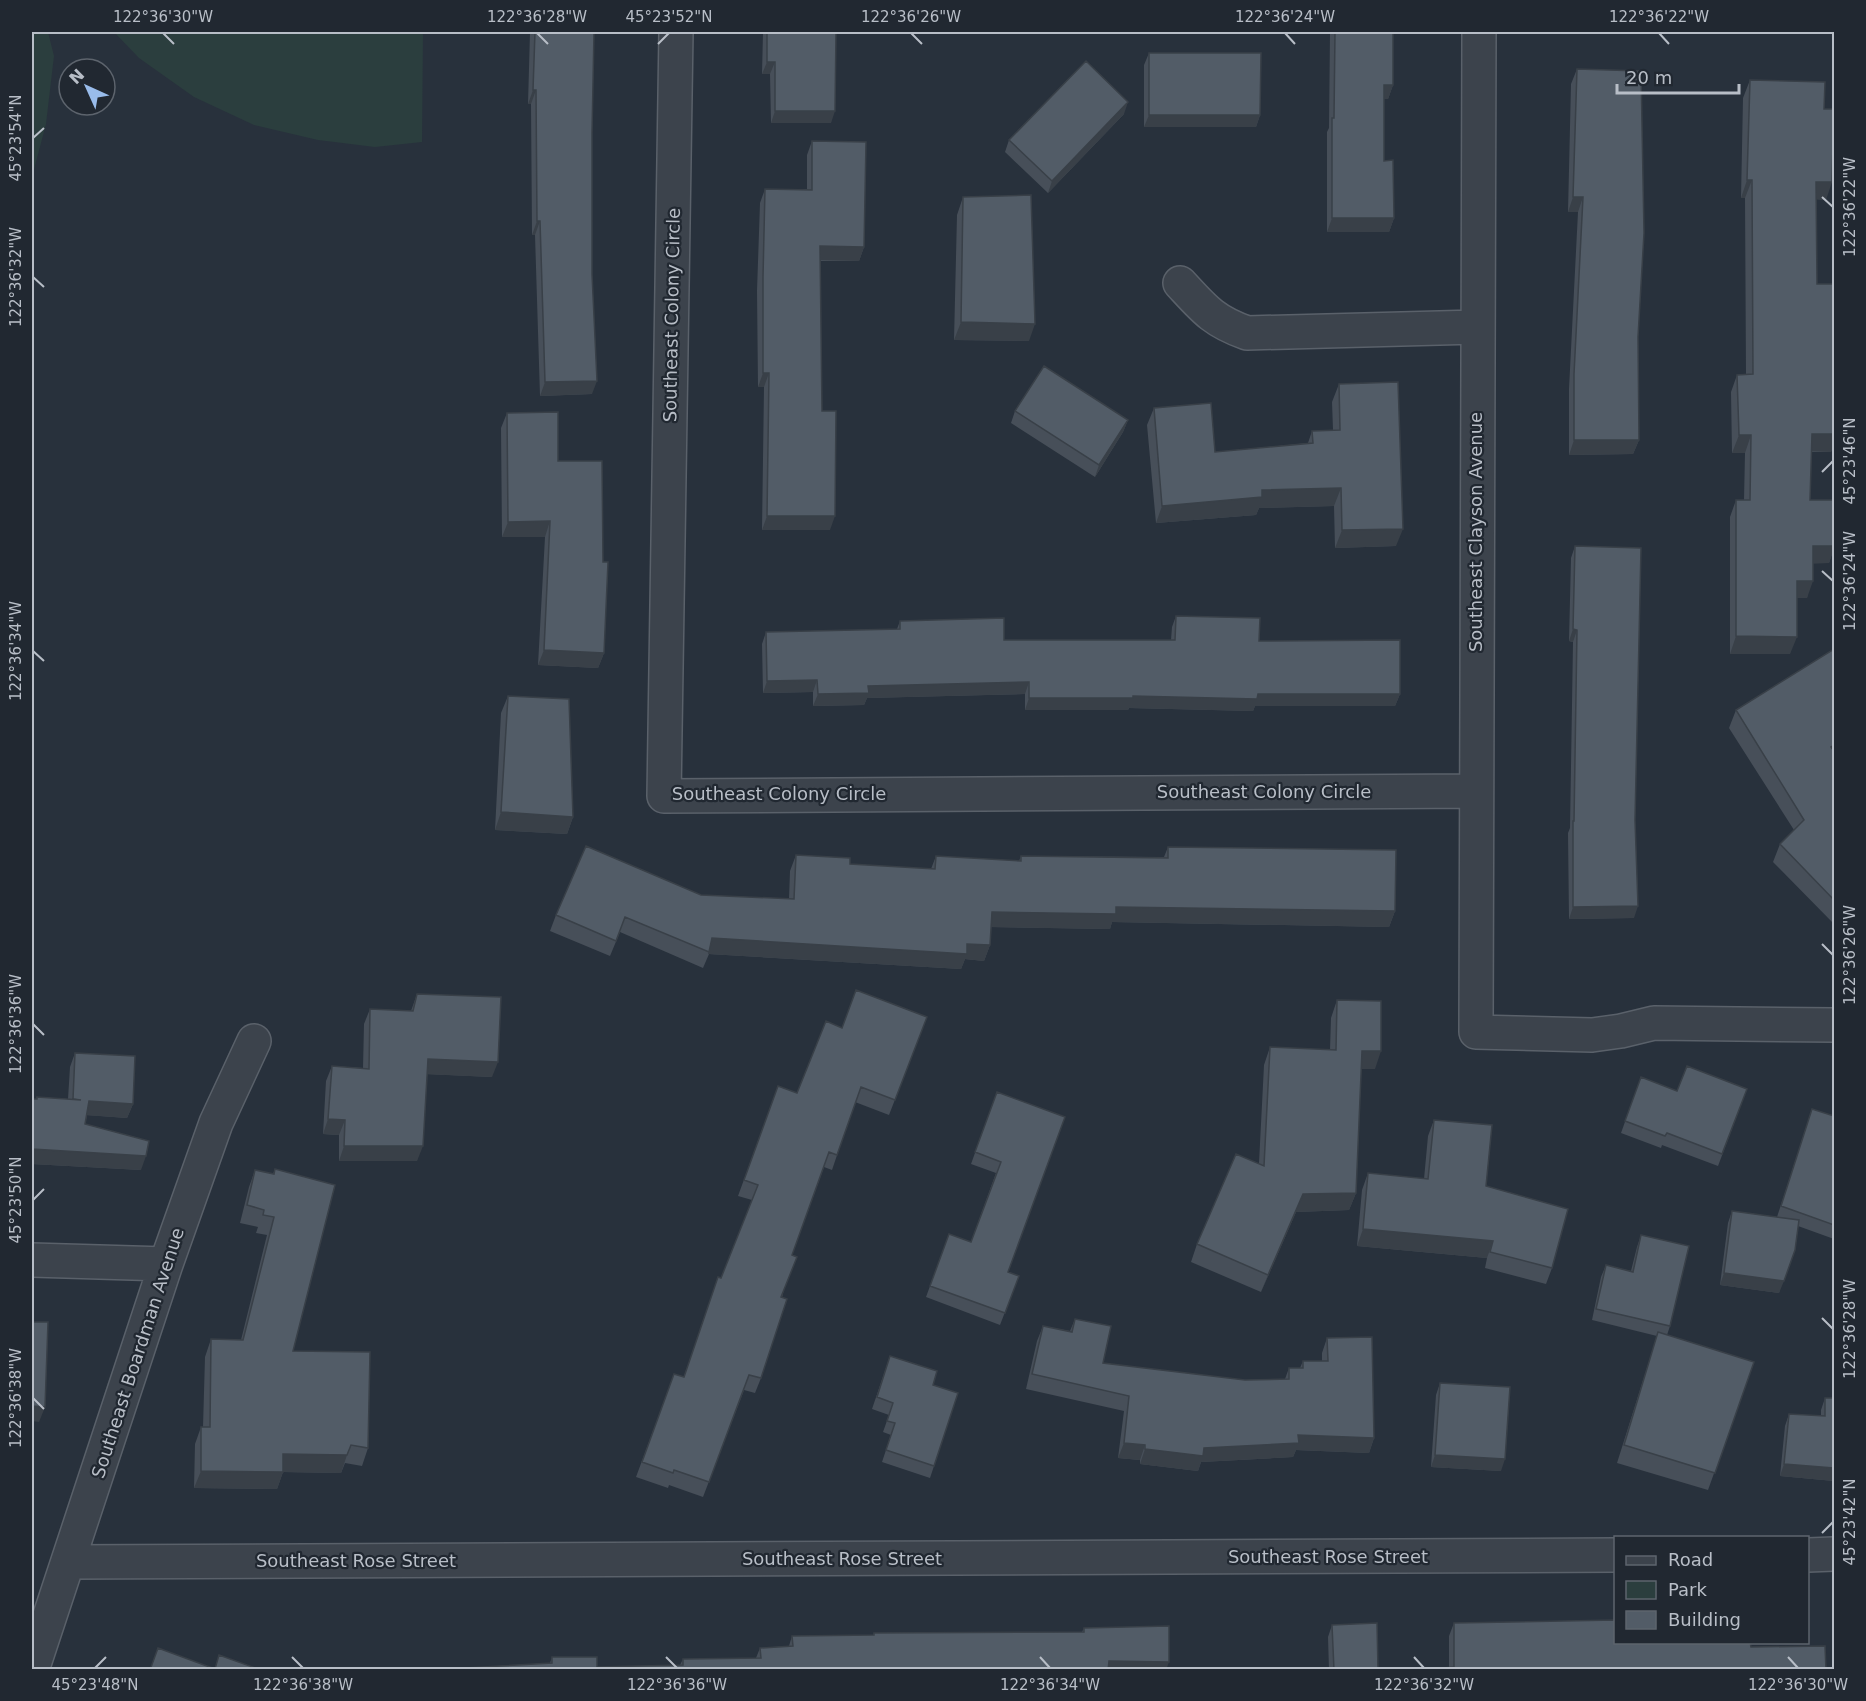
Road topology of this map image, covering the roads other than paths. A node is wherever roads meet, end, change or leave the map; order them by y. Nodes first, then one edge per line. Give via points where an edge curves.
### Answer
1 (676, 32) edge
2 (1479, 32) edge
3 (1180, 283) dead end
4 (1477, 327) junction
5 (1475, 791) junction
6 (1834, 1025) edge
7 (254, 1041) dead end
8 (32, 1260) edge
9 (166, 1264) junction
10 (1834, 1554) edge
11 (1809, 1555) edge
12 (1614, 1556) edge
13 (69, 1562) junction
14 (32, 1670) edge

1 - 5 street, Southeast Colony Circle via 664,796
2 - 4 street, Southeast Clayson Avenue
3 - 4 street via 1212,317 1247,333
4 - 5 street, Southeast Clayson Avenue
5 - 6 street, Southeast Clayson Avenue via 1476,1032 1592,1035 1654,1023
7 - 9 street, Southeast Boardman Avenue via 216,1123
8 - 9 street
9 - 13 street, Southeast Boardman Avenue
10 - 11 street
12 - 13 street, Southeast Rose Street
13 - 14 street, Southeast Boardman Avenue

